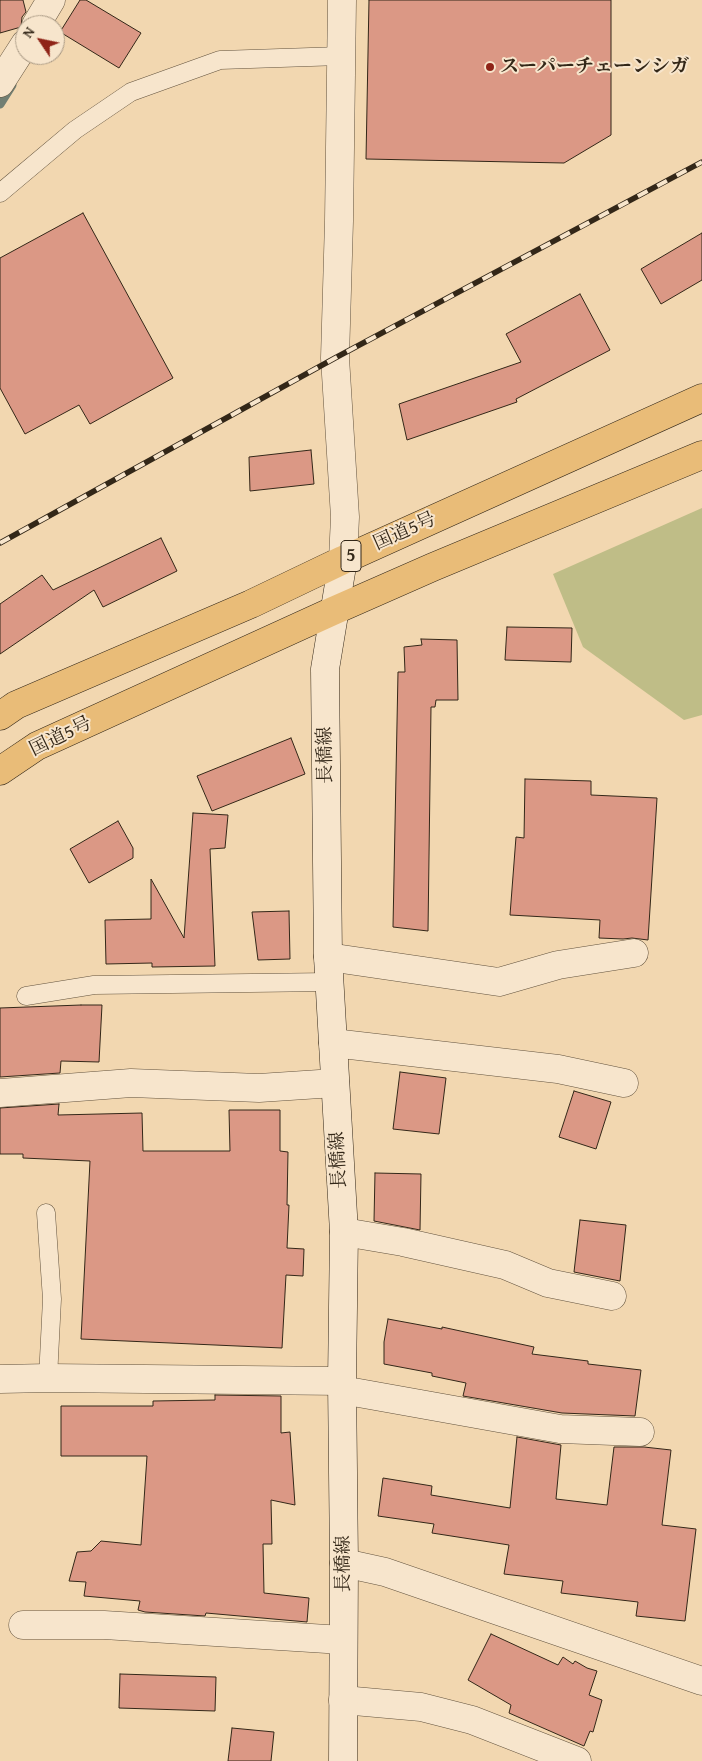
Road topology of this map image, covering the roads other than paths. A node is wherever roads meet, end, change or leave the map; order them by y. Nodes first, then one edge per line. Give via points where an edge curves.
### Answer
1 (51, 0) edge
2 (342, 0) edge
3 (42, 15) edge
4 (341, 56) junction
5 (15, 60) edge
6 (0, 83) edge
7 (0, 193) edge
8 (702, 398) edge
9 (702, 455) edge
10 (343, 560) junction
11 (333, 611) junction
12 (0, 716) edge
13 (0, 771) edge
14 (634, 953) dead end
15 (329, 970) junction
16 (26, 996) dead end
17 (333, 1043) junction
18 (335, 1082) junction
19 (624, 1082) dead end
20 (0, 1092) edge
21 (46, 1213) dead end
22 (344, 1232) junction
23 (612, 1296) dead end
24 (48, 1378) junction
25 (0, 1379) edge
26 (342, 1385) junction
27 (640, 1432) dead end
28 (344, 1563) junction
29 (23, 1624) dead end
30 (343, 1640) junction
31 (702, 1681) edge
32 (343, 1700) junction
33 (343, 1761) edge
34 (576, 1761) edge

1 - 3 street
2 - 4 street, 長橋線
4 - 7 lane via 220,60 130,92 75,130
4 - 10 street, 長橋線 via 335,358 345,517
5 - 6 street
8 - 10 highway, 国道5号 / 5
9 - 11 highway, 国道5号 / 5
10 - 11 street, 長橋線
10 - 12 highway, 国道5号 / 5
11 - 13 highway, 国道5号 / 5 via 37,746
11 - 15 street, 長橋線 via 325,668
14 - 15 street via 558,965 499,982
15 - 16 lane via 94,985
15 - 17 street, 長橋線
17 - 18 street, 長橋線
17 - 19 street via 558,1069
18 - 20 street via 259,1088 131,1083
18 - 22 street, 長橋線
21 - 24 lane via 52,1299
22 - 23 street via 505,1266 548,1283
22 - 26 street, 長橋線
24 - 25 street
24 - 26 street
26 - 27 street via 560,1429
26 - 28 street, 長橋線
28 - 30 street, 長橋線
28 - 31 street via 386,1572
29 - 30 street via 104,1625
30 - 32 street, 長橋線
32 - 33 street, 長橋線
32 - 34 street via 421,1707 472,1720

